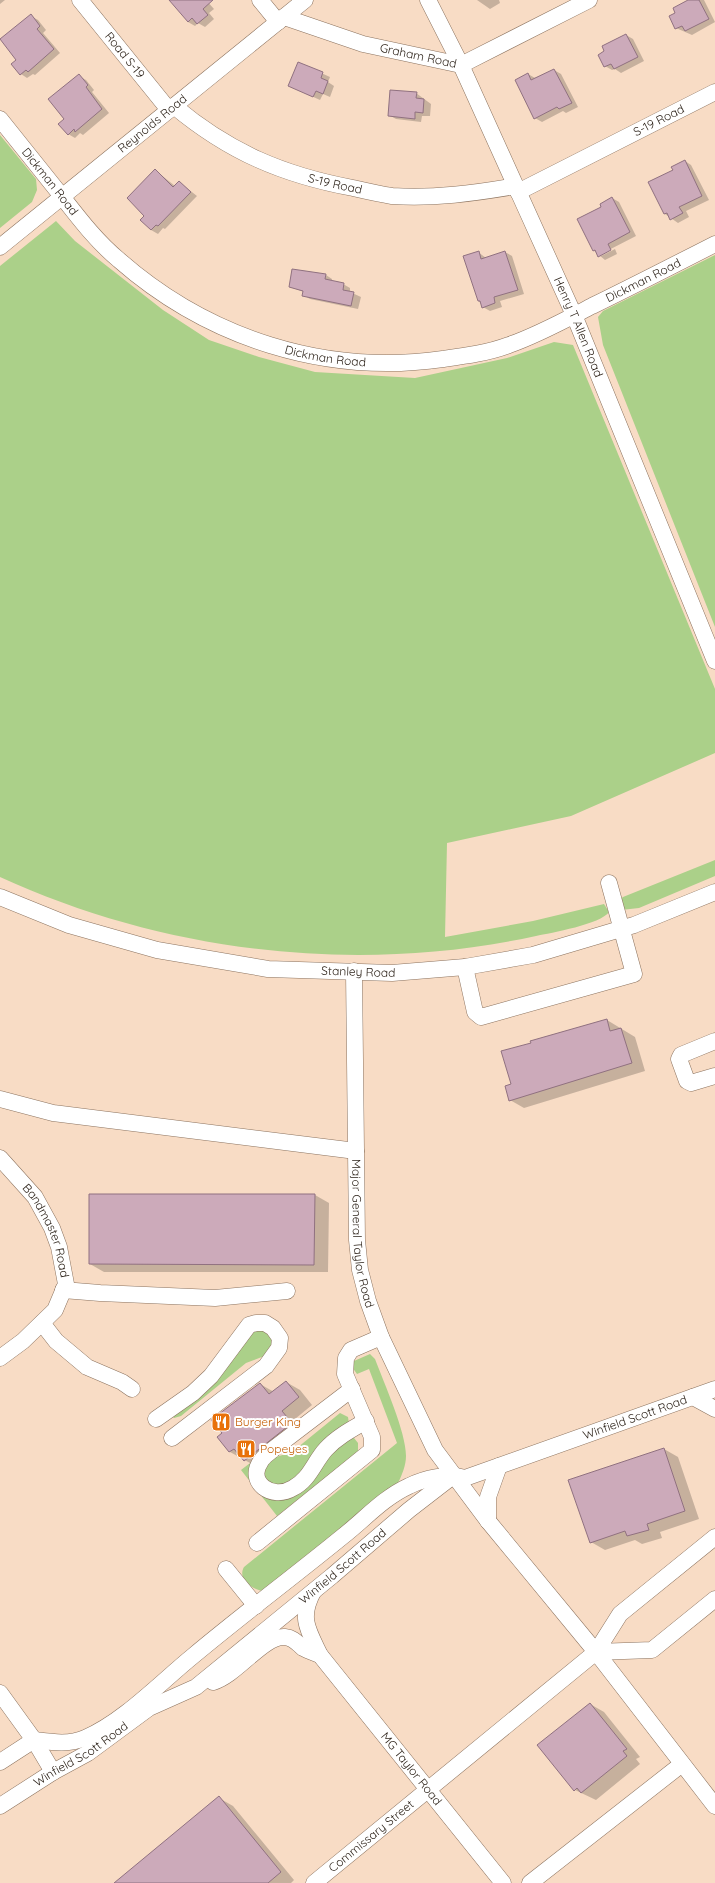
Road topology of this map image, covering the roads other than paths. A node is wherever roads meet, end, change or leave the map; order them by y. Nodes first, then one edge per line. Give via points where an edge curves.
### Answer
1 (80, 0) edge
2 (260, 0) edge
3 (305, 0) edge
4 (428, 0) edge
5 (589, 0) edge
6 (281, 20) junction
7 (460, 65) junction
8 (715, 92) edge
9 (171, 108) junction
10 (0, 119) edge
11 (517, 189) junction
12 (62, 197) junction
13 (715, 244) edge
14 (0, 248) edge
15 (574, 315) junction
16 (715, 661) edge
17 (609, 883) dead end
18 (715, 892) edge
19 (0, 897) edge
20 (621, 928) junction
21 (465, 967) junction
22 (354, 971) junction
23 (715, 1041) edge
24 (715, 1076) edge
25 (0, 1098) edge
26 (356, 1150) junction
27 (0, 1158) edge
28 (63, 1290) junction
29 (287, 1291) dead end
30 (42, 1323) junction
31 (381, 1337) junction
32 (0, 1358) edge
33 (132, 1389) dead end
34 (352, 1389) junction
35 (715, 1390) edge
36 (694, 1397) junction
37 (715, 1410) edge
38 (156, 1419) dead end
39 (366, 1421) junction
40 (172, 1438) dead end
41 (499, 1466) junction
42 (455, 1475) junction
43 (488, 1521) junction
44 (715, 1537) edge
45 (258, 1543) dead end
46 (226, 1568) dead end
47 (314, 1590) junction
48 (715, 1599) edge
49 (256, 1606) junction
50 (596, 1652) junction
51 (320, 1655) junction
52 (196, 1687) junction
53 (0, 1693) edge
54 (34, 1740) junction
55 (0, 1762) edge
56 (682, 1764) junction
57 (53, 1772) junction
58 (428, 1790) junction
59 (0, 1806) edge
60 (715, 1806) edge
61 (314, 1883) edge
62 (503, 1883) edge
63 (530, 1883) edge

1 - 9 street, Road S-19
2 - 6 street
3 - 6 street, Reynolds Road
4 - 7 street, Henry T Allen Road
5 - 7 street, Graham Road
6 - 7 street, Graham Road via 363,44
6 - 9 street, Reynolds Road
7 - 11 street, Henry T Allen Road
8 - 11 street, S-19 Road
9 - 11 street, S-19 Road via 226,144 259,161 323,182 392,196 447,195
9 - 12 street, Reynolds Road
10 - 12 street, Dickman Road
11 - 15 street, Henry T Allen Road
12 - 14 street, Reynolds Road
12 - 15 street, Dickman Road via 88,229 117,258 160,293 220,327 258,343 298,354 375,364 424,362 467,356 508,346 552,328
13 - 15 street, Dickman Road
15 - 16 street, Henry T Allen Road
17 - 20 street
18 - 20 street, Stanley Road
19 - 22 street, Stanley Road via 69,925 157,950 268,969
20 - 21 street, Stanley Road via 533,955
20 - 21 street via 634,974 481,1017 475,1012
21 - 22 street, Stanley Road via 392,973
22 - 26 street, Major General Taylor Road
23 - 24 street via 681,1055 679,1060 687,1081 691,1083
25 - 26 street via 53,1113
26 - 31 street, Major General Taylor Road via 360,1270
27 - 28 street, Bandmaster Road via 35,1197 52,1228 64,1265 66,1284
28 - 29 street via 215,1298
28 - 30 street, Bandmaster Road via 55,1310
30 - 32 street, Bandmaster Road
30 - 33 street via 56,1341 87,1367
31 - 34 street via 351,1350 346,1358 345,1374
31 - 42 street, Major General Taylor Road via 435,1450
34 - 39 street
34 - 39 street via 261,1461 258,1478 260,1484 277,1494 294,1488 309,1475 324,1450
35 - 36 street, Winfield Scott Road
36 - 37 street
36 - 41 street, Winfield Scott Road
38 - 40 street via 193,1393 211,1376 249,1325 265,1323 273,1328 280,1338 279,1348 266,1366
39 - 45 street via 372,1437 372,1450
41 - 42 street, Winfield Scott Road via 465,1478
41 - 43 street via 488,1497
42 - 43 street, Major General Taylor Road
42 - 47 street, Winfield Scott Road
42 - 49 street via 410,1485 384,1500 344,1536
43 - 50 street, Major General Taylor Road
44 - 50 street, Commissary Street via 620,1614
46 - 49 street
47 - 51 street via 306,1605 305,1615
47 - 52 street, Winfield Scott Road
48 - 50 street via 652,1650
49 - 54 street via 107,1727 84,1739 66,1743
50 - 56 street, Major General Taylor Road
50 - 58 street, Commissary Street
51 - 52 street via 304,1649 295,1640 273,1638 241,1666 220,1680
51 - 58 street, MG Taylor Road
52 - 57 street, Winfield Scott Road via 148,1708 88,1753
53 - 54 street
54 - 55 street
54 - 57 street
56 - 60 street, Major General Taylor Road
56 - 63 street
57 - 59 street, Winfield Scott Road
58 - 61 street, Commissary Street
58 - 62 street, MG Taylor Road

